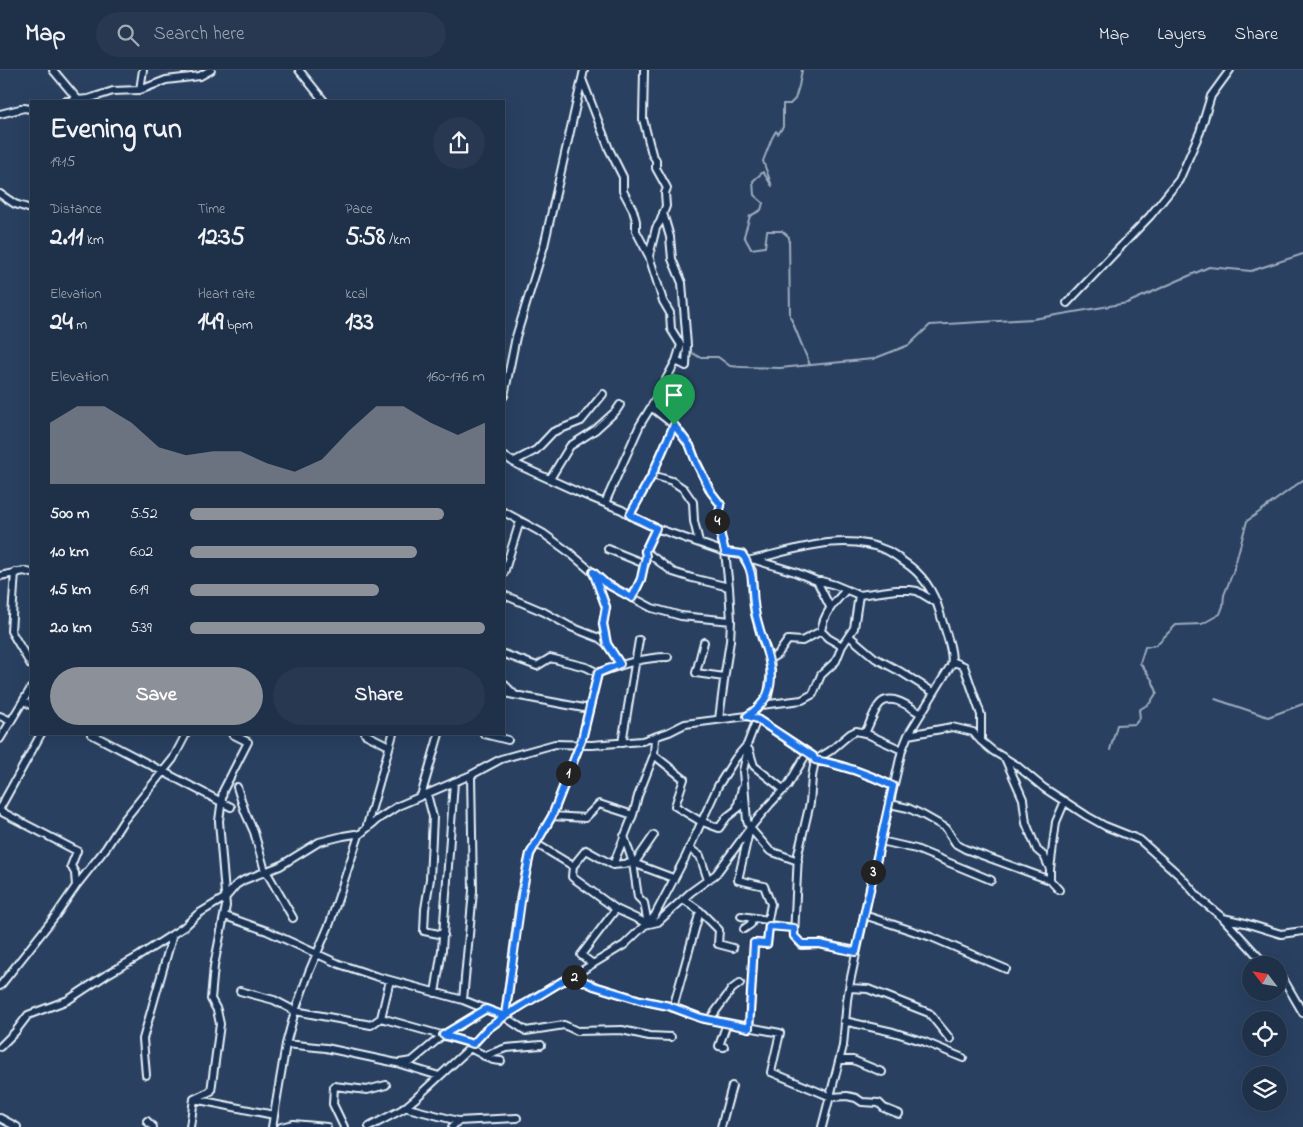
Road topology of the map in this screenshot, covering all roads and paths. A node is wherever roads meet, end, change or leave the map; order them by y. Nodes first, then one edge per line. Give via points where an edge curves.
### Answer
1 (53, 70) edge
2 (143, 70) edge
3 (211, 70) edge
4 (299, 70) edge
5 (584, 70) edge
6 (644, 70) edge
7 (1230, 70) edge
8 (582, 79) junction
9 (140, 90) junction
10 (78, 100) edge
11 (323, 100) edge
12 (30, 109) edge
13 (0, 114) edge
14 (0, 194) edge
15 (30, 209) edge
16 (663, 213) junction
17 (649, 256) junction
18 (1067, 303) dead end
19 (676, 361) junction
20 (505, 391) edge
21 (603, 394) dead end
22 (620, 405) dead end
23 (651, 407) junction
24 (674, 425) junction
25 (505, 457) edge
26 (513, 462) junction
27 (652, 475) junction
28 (550, 479) junction
29 (604, 503) junction
30 (505, 513) edge
31 (630, 515) junction
32 (520, 521) junction
33 (656, 528) junction
34 (699, 542) junction
35 (608, 549) dead end
36 (645, 551) junction
37 (725, 552) junction
38 (750, 560) junction
39 (645, 564) junction
40 (505, 570) edge
41 (15, 572) junction
42 (593, 572) junction
43 (30, 573) edge
44 (0, 576) edge
45 (817, 582) junction
46 (729, 587) junction
47 (846, 590) junction
48 (505, 595) edge
49 (859, 595) junction
50 (632, 598) junction
51 (937, 603) junction
52 (830, 606) junction
53 (731, 621) junction
54 (821, 631) junction
55 (850, 636) junction
56 (639, 640) dead end
57 (704, 642) dead end
58 (607, 644) junction
59 (842, 646) junction
60 (505, 654) edge
61 (668, 658) dead end
62 (770, 659) junction
63 (635, 661) junction
64 (952, 661) junction
65 (30, 663) edge
66 (620, 664) junction
67 (598, 673) junction
68 (724, 677) junction
69 (505, 685) edge
70 (30, 690) edge
71 (933, 692) junction
72 (505, 693) edge
73 (516, 696) junction
74 (24, 701) junction
75 (30, 704) edge
76 (761, 705) junction
77 (589, 709) junction
78 (921, 714) junction
79 (0, 716) edge
80 (747, 716) junction
81 (720, 719) junction
82 (757, 719) junction
83 (11, 721) junction
84 (865, 733) junction
85 (41, 735) edge
86 (93, 735) edge
87 (185, 735) edge
88 (234, 735) edge
89 (393, 735) edge
90 (439, 735) edge
91 (488, 735) edge
92 (908, 736) junction
93 (380, 737) edge
94 (655, 737) junction
95 (0, 739) edge
96 (508, 740) dead end
97 (981, 741) junction
98 (622, 743) junction
99 (579, 745) junction
100 (747, 745) junction
101 (389, 746) junction
102 (902, 750) junction
103 (807, 752) junction
104 (654, 755) junction
105 (1005, 757) junction
106 (815, 760) junction
107 (163, 773) junction
108 (471, 775) junction
109 (454, 782) junction
110 (744, 785) junction
111 (893, 786) junction
112 (237, 787) dead end
113 (784, 790) junction
114 (424, 795) junction
115 (1065, 801) junction
116 (744, 803) junction
117 (890, 804) junction
118 (230, 807) dead end
119 (737, 808) junction
120 (0, 809) edge
121 (633, 815) junction
122 (552, 816) junction
123 (700, 821) junction
124 (750, 828) junction
125 (366, 830) junction
126 (654, 834) dead end
127 (359, 835) junction
128 (624, 836) junction
129 (881, 842) junction
130 (535, 843) junction
131 (689, 848) junction
132 (798, 861) junction
133 (634, 863) junction
134 (613, 865) junction
135 (573, 866) junction
136 (1050, 869) junction
137 (266, 871) junction
138 (674, 878) junction
139 (708, 880) junction
140 (990, 880) dead end
141 (1050, 880) junction
142 (76, 886) junction
143 (1058, 890) dead end
144 (226, 897) junction
145 (683, 899) junction
146 (616, 909) junction
147 (700, 911) junction
148 (225, 916) junction
149 (741, 916) dead end
150 (864, 916) junction
151 (293, 918) dead end
152 (752, 918) junction
153 (1222, 918) junction
154 (769, 923) junction
155 (648, 924) junction
156 (794, 928) junction
157 (744, 929) dead end
158 (1303, 931) edge
159 (173, 934) junction
160 (444, 935) junction
161 (733, 948) dead end
162 (856, 952) junction
163 (316, 955) junction
164 (1258, 956) edge
165 (593, 964) junction
166 (1006, 969) dead end
167 (573, 976) junction
168 (390, 980) junction
169 (740, 983) dead end
170 (0, 986) edge
171 (1288, 987) edge
172 (849, 988) junction
173 (240, 992) dead end
174 (435, 993) junction
175 (462, 1000) junction
176 (674, 1008) junction
177 (486, 1009) junction
178 (295, 1011) junction
179 (1303, 1013) edge
180 (505, 1016) junction
181 (381, 1018) junction
182 (710, 1020) junction
183 (844, 1021) junction
184 (727, 1024) junction
185 (749, 1028) junction
186 (443, 1035) junction
187 (671, 1037) dead end
188 (950, 1038) dead end
189 (286, 1044) junction
190 (541, 1045) dead end
191 (472, 1046) junction
192 (0, 1047) edge
193 (724, 1047) dead end
194 (484, 1056) junction
195 (963, 1058) dead end
196 (840, 1060) junction
197 (501, 1061) dead end
198 (397, 1063) junction
199 (882, 1072) dead end
200 (146, 1075) dead end
201 (439, 1076) junction
202 (386, 1085) dead end
203 (732, 1086) dead end
204 (831, 1097) junction
205 (194, 1099) junction
206 (404, 1107) junction
207 (899, 1114) dead end
208 (274, 1115) junction
209 (0, 1118) edge
210 (517, 1118) dead end
211 (147, 1120) dead end
212 (458, 1121) junction
213 (371, 1126) edge
214 (17, 1127) edge
215 (153, 1127) edge
216 (190, 1127) edge
217 (272, 1127) edge
218 (281, 1127) edge
219 (327, 1127) edge
220 (344, 1127) edge
221 (363, 1127) edge
222 (452, 1127) edge
223 (721, 1127) edge
224 (822, 1127) edge

1 - 10 street
2 - 9 street
3 - 9 street via 200,76 166,80
4 - 11 street
5 - 8 street
6 - 16 street via 643,119 656,168 667,188
7 - 18 street via 1212,96 1179,180 1150,216
8 - 17 street via 623,177 623,190 633,210 636,231
8 - 20 street via 544,246 516,337
9 - 10 street via 113,91
12 - 13 street
14 - 15 street
16 - 17 street
16 - 19 street via 684,297 686,366
17 - 19 street via 670,314 671,329 681,345
19 - 23 street
21 - 26 street via 581,421 553,432 536,450
22 - 28 street via 595,430 570,446
23 - 24 street
23 - 29 street
24 - 27 street
24 - 37 street via 690,446 711,492 721,505 717,521
25 - 26 street
26 - 28 street
27 - 31 street
27 - 34 street via 672,481 689,495
28 - 29 street
29 - 31 street
30 - 32 street
31 - 33 street
32 - 40 street
32 - 42 street via 544,534
33 - 34 street
33 - 36 street
34 - 37 street
35 - 39 street
36 - 39 street
36 - 46 street via 673,572
37 - 38 street via 742,554
37 - 46 street
38 - 45 street via 795,572
38 - 51 street via 830,542 866,545 888,551 908,564 926,581
38 - 62 street via 758,627
39 - 50 street
41 - 43 street
41 - 44 street
41 - 65 street via 11,631
42 - 50 street
42 - 58 street via 606,607 603,624
45 - 47 street
45 - 52 street
46 - 53 street
47 - 49 street
47 - 52 street
48 - 58 street
49 - 51 street via 910,590
49 - 55 street via 855,626
50 - 53 street via 681,616
51 - 64 street
52 - 54 street
53 - 68 street
54 - 59 street
54 - 62 street via 802,641 788,640
55 - 59 street
55 - 71 street via 875,658
56 - 63 street
57 - 68 street via 696,673
58 - 66 street
59 - 76 street via 836,661 821,675 810,697
60 - 67 street via 537,666 550,658
61 - 63 street
62 - 76 street via 770,687
63 - 66 street
63 - 98 street
64 - 71 street
64 - 97 street via 964,666 971,682 981,715
66 - 67 street
67 - 77 street
68 - 81 street
69 - 73 street
70 - 74 street
71 - 78 street
72 - 73 street
73 - 77 street
74 - 75 street
74 - 83 street
76 - 80 street
77 - 99 street
78 - 84 street via 898,700 886,700 878,705
78 - 92 street
79 - 83 street
80 - 81 street
80 - 82 street
81 - 94 street via 685,724
82 - 100 street
82 - 103 street
83 - 95 street
84 - 102 street
84 - 106 street via 856,731 850,734
85 - 120 street
86 - 107 street
87 - 107 street
88 - 144 street via 248,742 223,791 219,821
89 - 101 street
90 - 114 street
91 - 96 street
92 - 97 street via 952,727 973,732
92 - 102 street
93 - 101 street
94 - 98 street
94 - 104 street
97 - 105 street
98 - 99 street
99 - 108 street via 542,746 501,759
99 - 122 street
100 - 110 street
100 - 113 street via 754,766
100 - 123 street via 734,759
101 - 125 street
102 - 111 street
103 - 106 street
103 - 113 street
104 - 121 street
104 - 123 street via 684,779 675,806
105 - 115 street
105 - 136 street via 1023,799 1026,823 1037,850
106 - 111 street via 836,764
106 - 132 street
107 - 118 street
107 - 142 street
108 - 109 street
108 - 175 street via 473,891
109 - 114 street
109 - 160 street
110 - 116 street
110 - 119 street
111 - 117 street
112 - 137 street
113 - 124 street
114 - 125 street via 384,814
114 - 160 street via 432,817 424,931
115 - 136 street via 1056,822
115 - 153 street via 1096,822 1140,840
116 - 119 street
116 - 124 street
117 - 129 street
117 - 141 street via 923,814 946,828 956,844 965,849
119 - 123 street via 719,828
120 - 142 street via 77,851 71,866
121 - 122 street via 599,804 585,818
121 - 128 street
122 - 130 street
123 - 131 street
124 - 132 street via 770,851
124 - 139 street
124 - 154 street via 738,880 764,886 771,904
125 - 127 street
126 - 133 street
127 - 137 street via 319,842
127 - 163 street
128 - 133 street
128 - 134 street
129 - 140 street via 916,849
129 - 150 street
130 - 135 street
130 - 180 street via 522,894
131 - 138 street
131 - 139 street via 700,856
132 - 156 street
133 - 134 street
133 - 138 street
133 - 155 street via 638,897 644,903
134 - 135 street via 586,850
135 - 146 street via 572,877
136 - 141 street
137 - 144 street via 236,885
137 - 151 street
138 - 155 street
139 - 145 street
141 - 143 street
142 - 170 street
144 - 148 street
144 - 159 street
145 - 147 street
145 - 155 street via 658,922
146 - 155 street
146 - 165 street via 582,955
147 - 161 street via 720,930 718,944
147 - 176 street
148 - 163 street via 267,931
148 - 205 street via 211,999 220,1024 211,1091
149 - 152 street
150 - 162 street
150 - 166 street via 931,937
152 - 154 street
152 - 157 street via 751,924
153 - 158 street via 1281,934
153 - 164 street
154 - 156 street
154 - 185 street via 767,944 754,943
155 - 165 street via 624,945
156 - 162 street via 794,936 802,944 820,944
159 - 192 street via 68,1000 28,1015
159 - 200 street via 143,1039
160 - 174 street
162 - 172 street
163 - 168 street
163 - 178 street
165 - 167 street
167 - 176 street via 594,986
167 - 180 street
168 - 174 street
168 - 181 street
169 - 182 street
171 - 179 street
172 - 183 street
172 - 188 street via 868,989 929,1013
173 - 178 street via 274,1000
174 - 175 street
175 - 177 street
176 - 182 street
177 - 180 street
177 - 186 street
178 - 181 street via 371,1025
178 - 189 street
180 - 187 street via 526,1031 564,1025 577,1030 622,1030
180 - 191 street
181 - 186 street
182 - 184 street
183 - 195 street via 893,1032
183 - 196 street
184 - 185 street
184 - 193 street via 719,1046
185 - 204 street via 780,1033 771,1072
186 - 191 street
186 - 198 street via 412,1061
189 - 198 street via 326,1048
189 - 208 street
190 - 194 street via 506,1048
191 - 194 street
191 - 201 street
194 - 197 street
196 - 199 street via 853,1060
196 - 204 street
198 - 201 street
201 - 206 street
202 - 220 street via 367,1090 334,1086 333,1104
203 - 223 street
204 - 207 street via 847,1096 862,1102 879,1103
204 - 224 street
205 - 208 street
205 - 216 street
206 - 212 street
206 - 213 street
208 - 217 street
209 - 214 street
210 - 212 street
211 - 215 street
212 - 222 street
213 - 221 street
218 - 219 street via 292,1124

